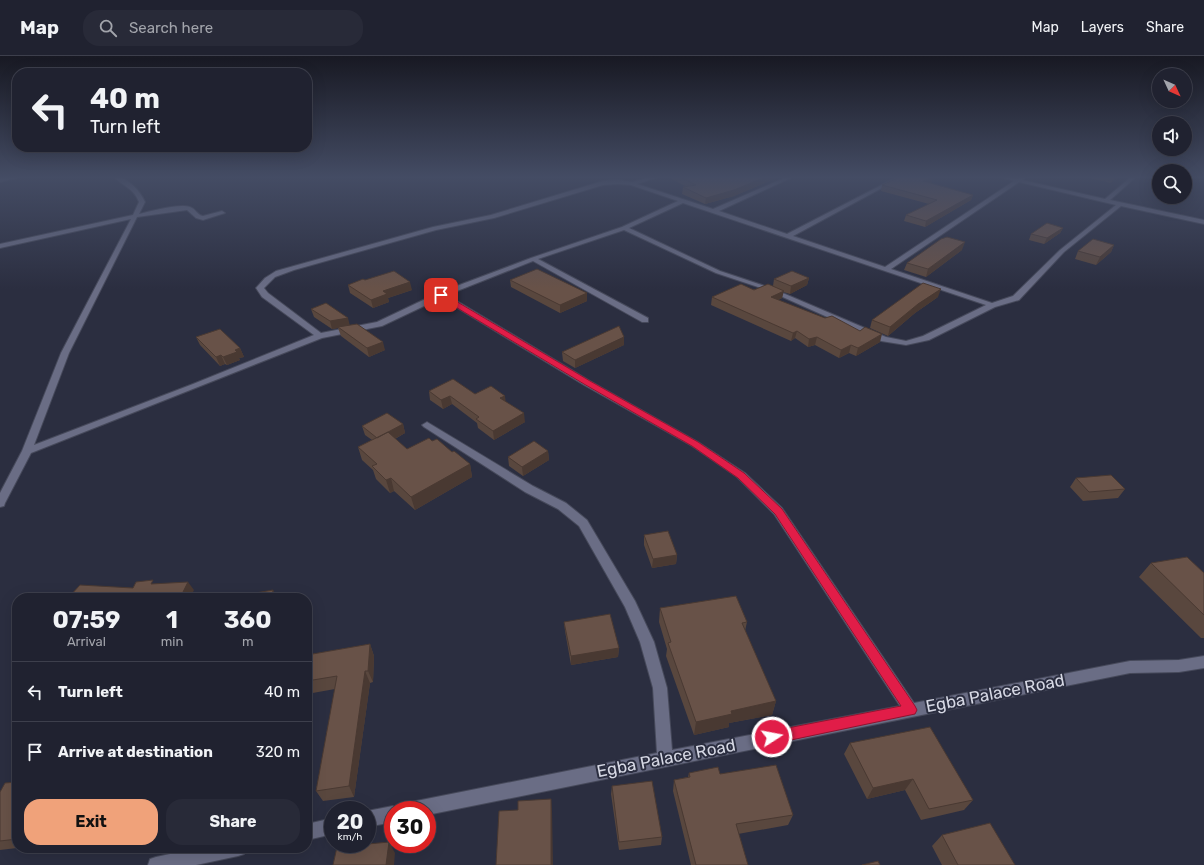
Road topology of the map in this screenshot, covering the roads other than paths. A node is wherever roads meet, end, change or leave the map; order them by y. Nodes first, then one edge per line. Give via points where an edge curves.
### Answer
1 (147, 214) edge
2 (195, 214) edge
3 (219, 214) edge
4 (503, 214) edge
5 (656, 214) edge
6 (722, 214) edge
7 (830, 214) edge
8 (969, 214) edge
9 (1108, 214) edge
10 (1166, 214) edge
11 (135, 216) junction
12 (1204, 222) edge
13 (624, 228) junction
14 (788, 236) junction
15 (0, 246) edge
16 (533, 259) junction
17 (886, 269) junction
18 (441, 295) junction
19 (992, 304) junction
20 (645, 320) dead end
21 (320, 336) junction
22 (427, 425) dead end
23 (27, 452) junction
24 (0, 503) edge
25 (1204, 662) edge
26 (911, 710) junction
27 (665, 758) junction
28 (436, 805) edge
29 (324, 828) edge
30 (312, 831) edge
31 (214, 853) edge
32 (156, 865) edge

1 - 11 street
2 - 3 street via 204,218
4 - 21 street via 435,228 283,271 262,284 260,288 265,295
5 - 13 street
6 - 14 street
7 - 14 street
8 - 17 street
9 - 19 street via 1062,251 1016,298
10 - 12 street
11 - 15 street
11 - 23 street via 65,353
13 - 16 street
13 - 19 street via 718,272 769,290 884,339 906,343 926,338
14 - 17 street
16 - 18 street
16 - 20 street
17 - 19 street
18 - 21 street via 379,324
18 - 26 street via 587,383 695,444 741,475 778,511
21 - 23 street
22 - 27 street via 529,489 562,506 582,523 631,605 646,642 660,688
23 - 24 street
25 - 26 street, Egba Palace Road via 1179,666 1130,667
26 - 27 street, Egba Palace Road
27 - 28 street, Egba Palace Road
29 - 30 street
31 - 32 street

